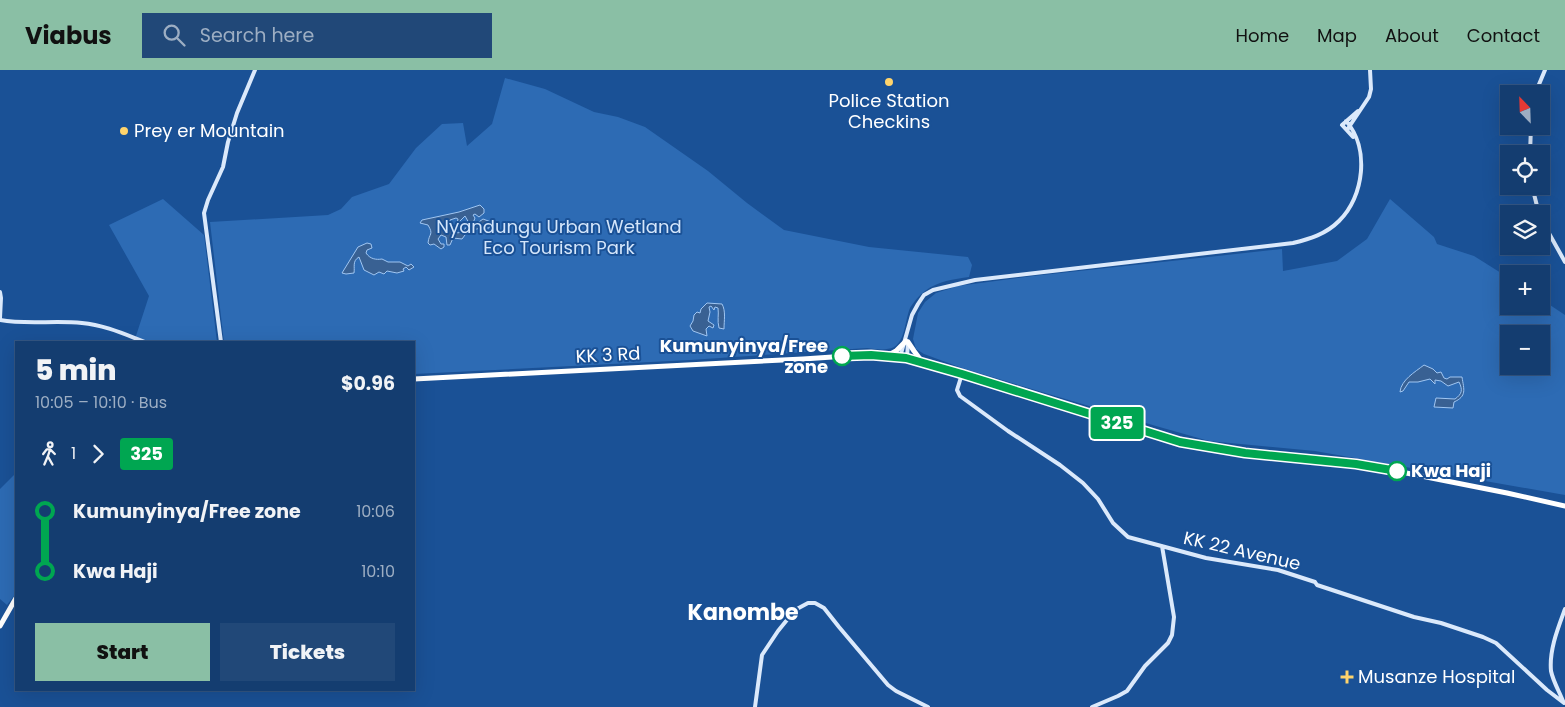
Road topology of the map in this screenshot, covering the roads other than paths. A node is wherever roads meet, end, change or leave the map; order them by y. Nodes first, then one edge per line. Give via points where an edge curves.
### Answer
1 (256, 70) edge
2 (1370, 70) edge
3 (1544, 70) edge
4 (1538, 85) edge
5 (1362, 108) junction
6 (1346, 121) junction
7 (1351, 126) junction
8 (1347, 130) junction
9 (1356, 141) junction
10 (1550, 235) edge
11 (1565, 262) edge
12 (0, 292) edge
13 (0, 319) edge
14 (142, 341) edge
15 (221, 341) edge
16 (907, 341) junction
17 (887, 356) junction
18 (900, 358) junction
19 (906, 358) junction
20 (924, 363) junction
21 (962, 374) junction
22 (415, 379) edge
23 (1565, 506) edge
24 (1162, 546) junction
25 (15, 600) edge
26 (1565, 609) edge
27 (0, 626) edge
28 (1564, 704) edge
29 (755, 707) edge
30 (928, 707) edge
31 (1092, 707) edge

1 - 15 street via 237,113 223,167 204,213
2 - 5 street via 1371,89
3 - 4 street
5 - 6 street
5 - 7 street
6 - 7 street
6 - 8 street via 1342,125
7 - 8 street
7 - 9 street
8 - 9 street
9 - 16 street via 1362,167 1357,192 1339,222 1312,238 1293,243 944,286 924,296 918,304 912,315
10 - 11 street
12 - 13 street
13 - 14 street via 13,322 80,322 104,326
16 - 17 highway
16 - 18 street
16 - 19 street
16 - 20 highway
17 - 18 highway, KK 3 Rd
17 - 22 highway, KK 3 Rd
18 - 19 highway, KK 3 Rd
19 - 20 highway, KK 3 Rd
20 - 21 highway, KK 3 Rd
21 - 23 highway, KK 3 Rd via 1180,442 1245,453 1382,468
21 - 24 street, KK 22 Avenue via 957,390 960,396 1083,483 1128,538
24 - 28 street, KK 22 Avenue via 1206,558 1278,570 1484,638 1496,643
24 - 31 street via 1174,617 1172,634 1127,691
25 - 27 highway
26 - 28 street via 1554,642 1551,664
29 - 30 street via 762,655 795,610 808,603 824,608 888,685

